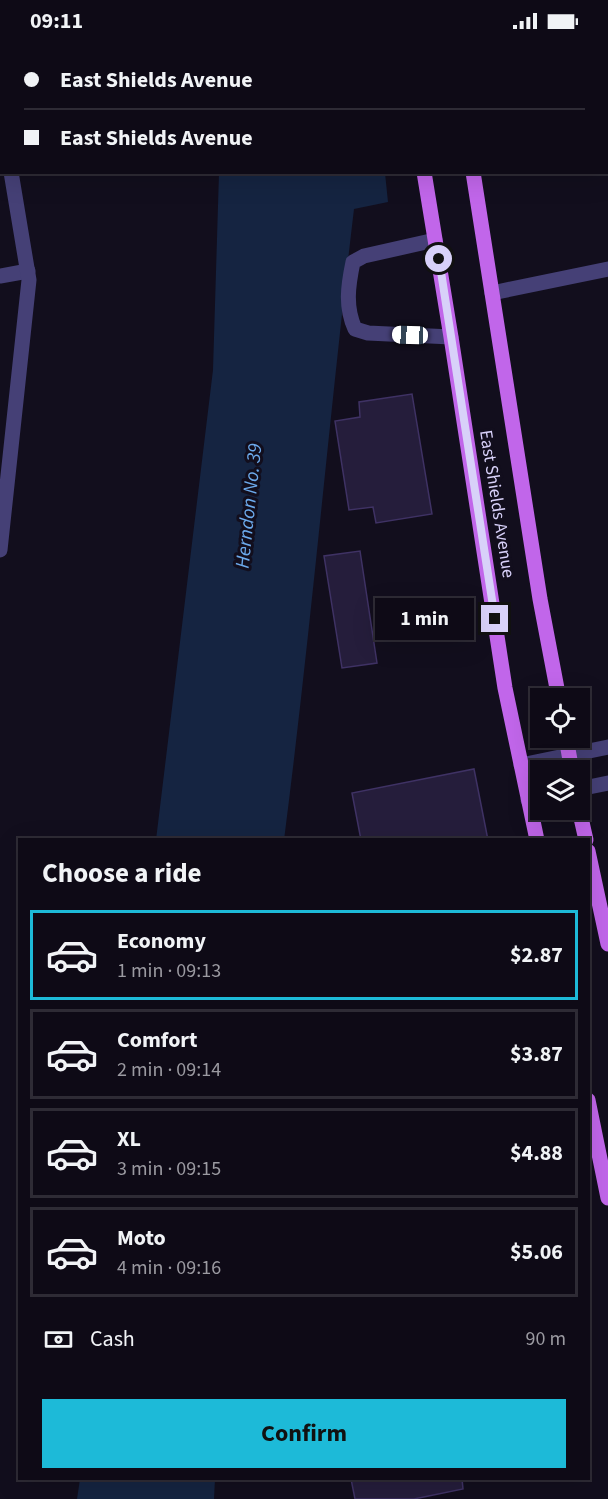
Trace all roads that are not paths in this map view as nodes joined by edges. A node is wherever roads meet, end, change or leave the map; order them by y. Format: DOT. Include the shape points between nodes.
graph roads {
  1 [pos="11,174"];
  2 [pos="424,174"];
  3 [pos="473,174"];
  4 [pos="435,240"];
  5 [pos="608,269"];
  6 [pos="28,271"];
  7 [pos="0,276"];
  8 [pos="492,293"];
  9 [pos="452,337"];
  10 [pos="3,489"];
  11 [pos="0,550"];
  12 [pos="557,688"];
  13 [pos="608,747"];
  14 [pos="568,748"];
  15 [pos="569,755"];
  16 [pos="570,760"];
  17 [pos="521,765"];
  18 [pos="608,783"];
  19 [pos="590,787"];
  20 [pos="530,789"];
  21 [pos="536,820"];
  22 [pos="582,820"];
  23 [pos="537,838"];
  24 [pos="586,838"];
  25 [pos="590,860"];
  26 [pos="608,944"];
  27 [pos="590,1110"];
  28 [pos="608,1198"];
  1 -- 6 [label="street"];
  2 -- 4 [label="main road, East Shields Avenue"];
  3 -- 8 [label="main road, East Shields Avenue"];
  4 -- 9 [label="main road, East Shields Avenue"];
  4 -- 9 [label="street" via="352,262 349,314 355,329 368,333"];
  5 -- 8 [label="street"];
  6 -- 7 [label="street"];
  6 -- 10 [label="street"];
  8 -- 12 [label="main road, East Shields Avenue"];
  9 -- 17 [label="main road, East Shields Avenue" via="505,688"];
  10 -- 11 [label="street"];
  13 -- 15 [label="street"];
  14 -- 15 [label="main road"];
  15 -- 16 [label="main road"];
  15 -- 17 [label="street"];
  17 -- 20 [label="main road, East Shields Avenue"];
  18 -- 19 [label="street"];
  21 -- 23 [label="main road, East Shields Avenue"];
  22 -- 24 [label="main road"];
  25 -- 26 [label="main road"];
  27 -- 28 [label="main road"];
}
